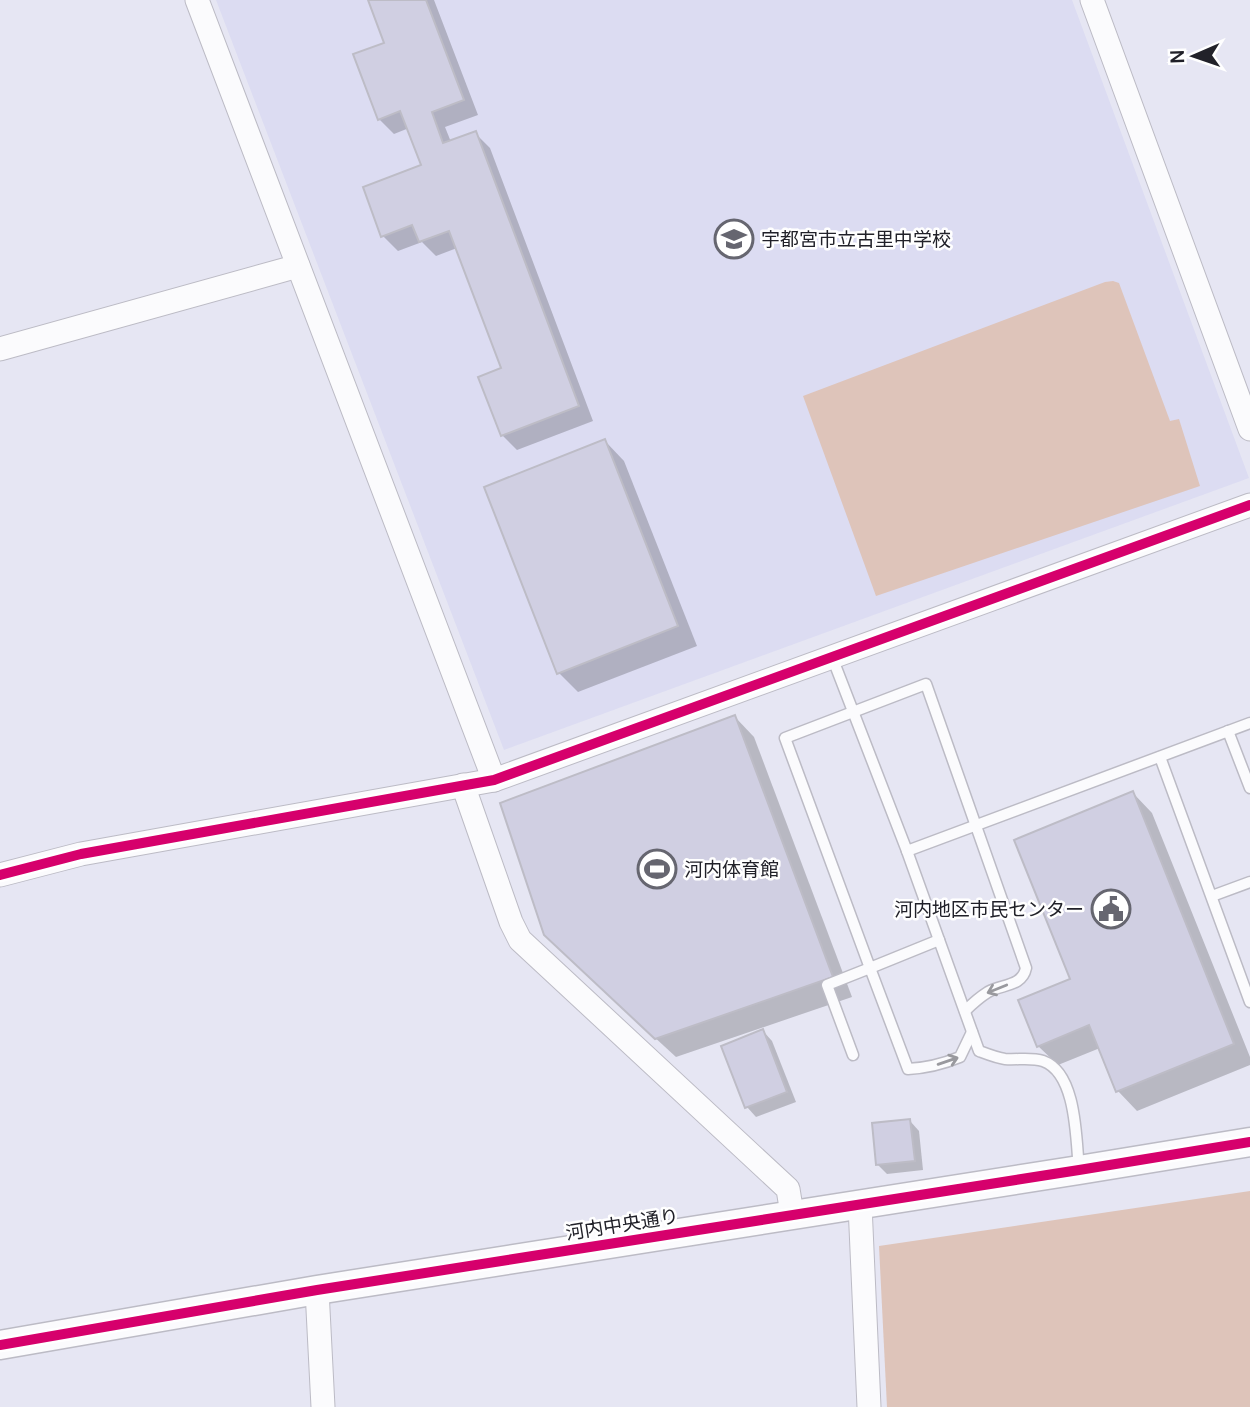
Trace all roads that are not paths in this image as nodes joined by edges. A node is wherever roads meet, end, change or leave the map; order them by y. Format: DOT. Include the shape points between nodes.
graph roads {
  1 [pos="197,0"];
  2 [pos="1092,0"];
  3 [pos="298,266"];
  4 [pos="0,349"];
  5 [pos="1250,429"];
  6 [pos="1250,505"];
  7 [pos="832,657"];
  8 [pos="854,711"];
  9 [pos="1250,723"];
  10 [pos="1228,731"];
  11 [pos="1160,757"];
  12 [pos="494,780"];
  13 [pos="463,785"];
  14 [pos="1250,788"];
  15 [pos="976,827"];
  16 [pos="906,851"];
  17 [pos="0,875"];
  18 [pos="1250,882"];
  19 [pos="1212,896"];
  20 [pos="939,940"];
  21 [pos="870,968"];
  22 [pos="1250,1002"];
  23 [pos="965,1011"];
  24 [pos="972,1032"];
  25 [pos="853,1055"];
  26 [pos="1250,1142"];
  27 [pos="1079,1170"];
  28 [pos="860,1205"];
  29 [pos="792,1214"];
  30 [pos="317,1290"];
  31 [pos="0,1345"];
  32 [pos="323,1407"];
  33 [pos="869,1407"];
  1 -- 3 [label="street"];
  2 -- 5 [label="street"];
  3 -- 4 [label="street"];
  3 -- 12 [label="street"];
  6 -- 7 [label="street"];
  7 -- 8 [label="lane"];
  7 -- 12 [label="street"];
  8 -- 15 [label="lane" via="926,684"];
  8 -- 16 [label="lane"];
  8 -- 21 [label="lane" via="785,738"];
  9 -- 10 [label="lane"];
  10 -- 11 [label="lane"];
  10 -- 14 [label="lane"];
  11 -- 15 [label="lane"];
  11 -- 19 [label="lane"];
  12 -- 13 [label="street"];
  13 -- 17 [label="street" via="81,854"];
  13 -- 29 [label="street" via="520,940 788,1189"];
  15 -- 16 [label="lane"];
  15 -- 23 [label="lane, one-way" via="1026,968 1019,981 991,990"];
  16 -- 20 [label="lane"];
  18 -- 19 [label="lane"];
  19 -- 22 [label="lane"];
  20 -- 21 [label="lane"];
  20 -- 23 [label="lane"];
  21 -- 24 [label="lane, one-way" via="908,1069 960,1057"];
  21 -- 25 [label="lane" via="827,985"];
  23 -- 24 [label="lane"];
  24 -- 27 [label="lane" via="979,1051 1004,1059 1045,1061 1059,1072 1072,1103"];
  26 -- 27 [label="street, 河内中央通り"];
  27 -- 28 [label="street, 河内中央通り"];
  28 -- 29 [label="street, 河内中央通り"];
  28 -- 33 [label="street"];
  29 -- 30 [label="street, 河内中央通り"];
  30 -- 31 [label="street, 河内中央通り"];
  30 -- 32 [label="street"];
}
